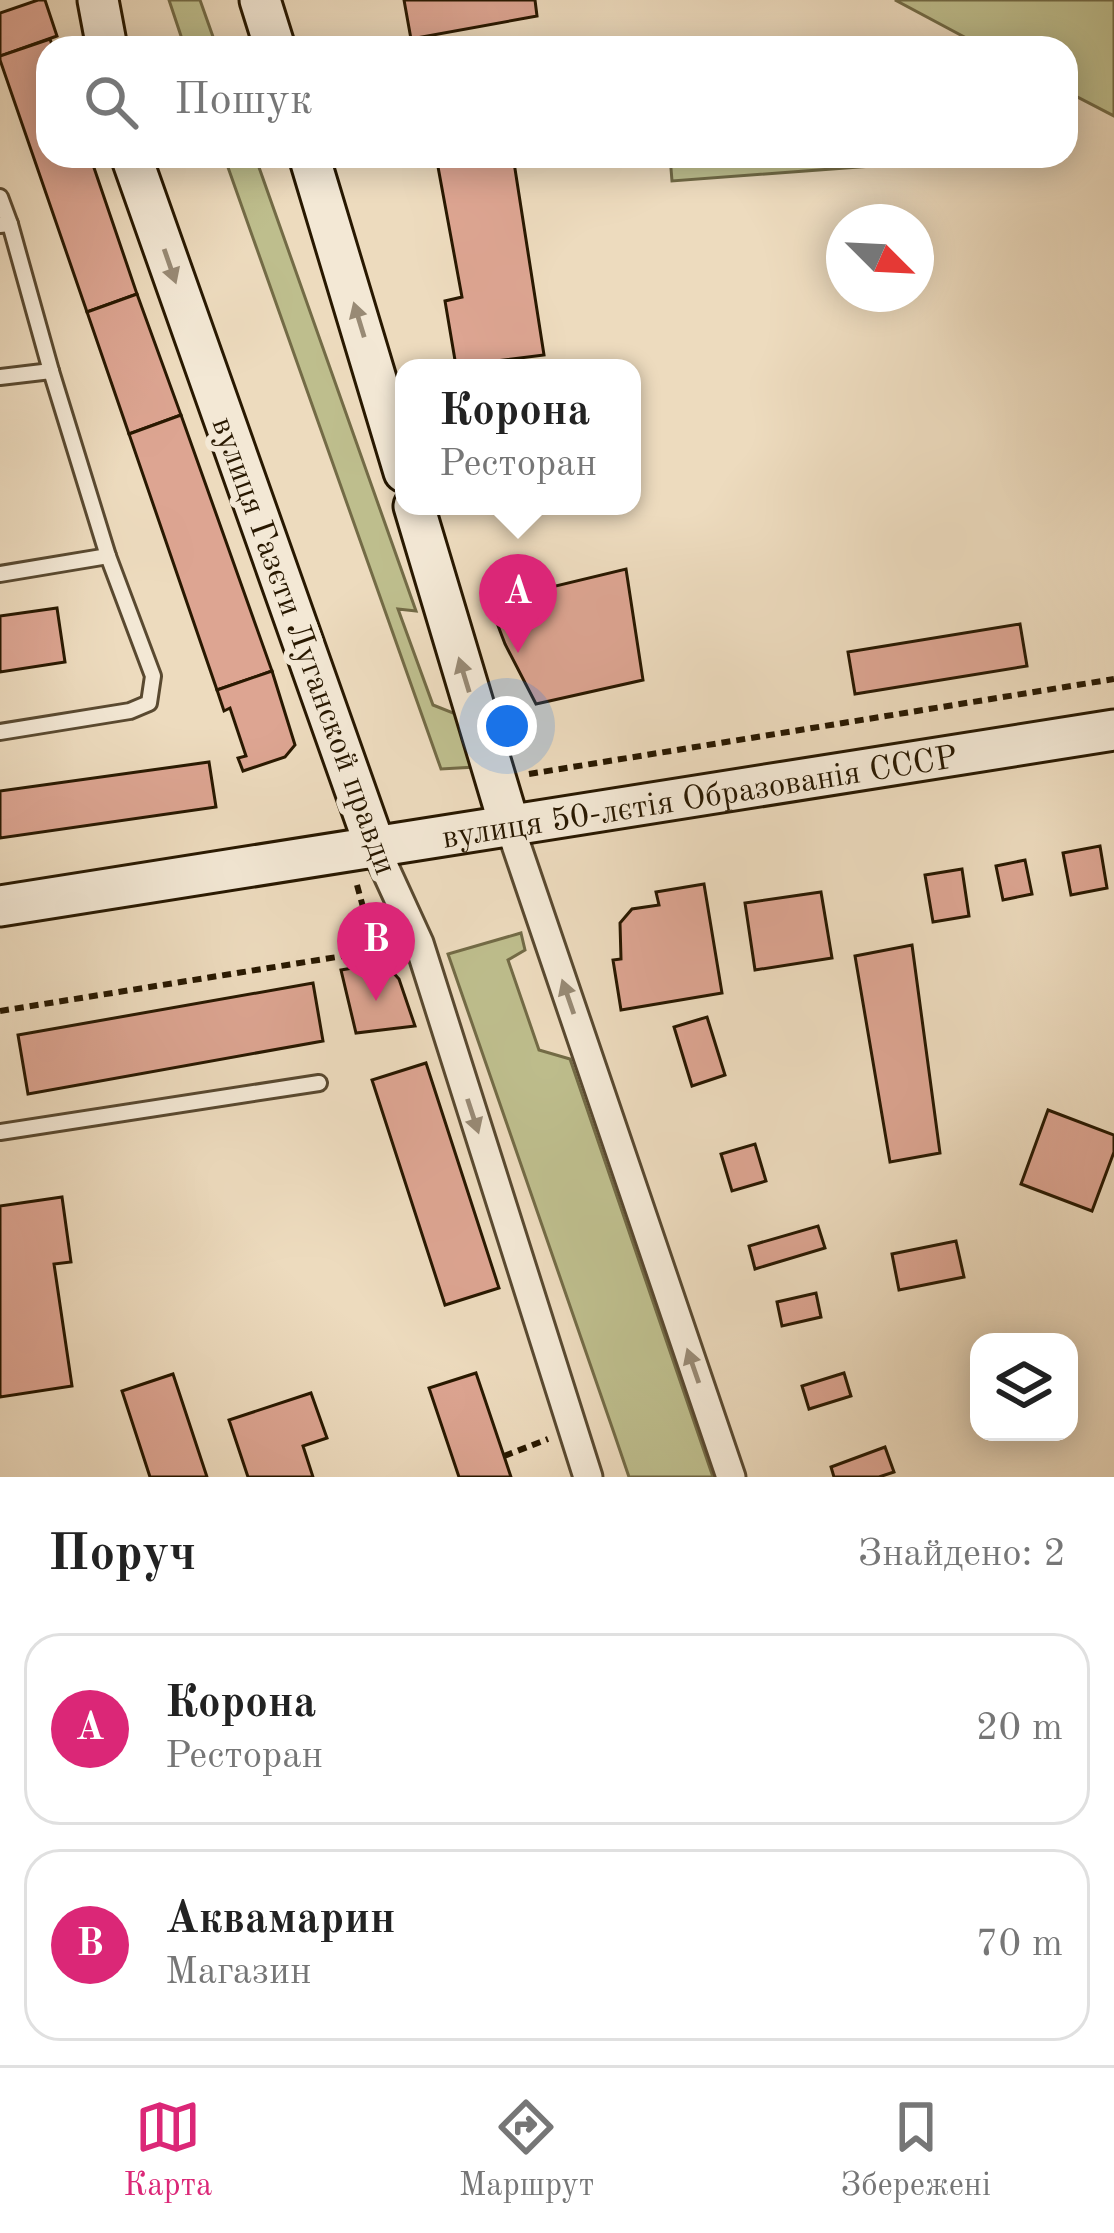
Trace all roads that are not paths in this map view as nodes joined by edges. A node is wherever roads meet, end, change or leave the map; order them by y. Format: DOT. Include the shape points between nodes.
graph roads {
  1 [pos="98,0"];
  2 [pos="260,0"];
  3 [pos="105,36"];
  4 [pos="271,36"];
  5 [pos="135,168"];
  6 [pos="313,168"];
  7 [pos="0,197"];
  8 [pos="5,225"];
  9 [pos="50,371"];
  10 [pos="0,377"];
  11 [pos="395,442"];
  12 [pos="417,515"];
  13 [pos="109,556"];
  14 [pos="0,574"];
  15 [pos="1114,730"];
  16 [pos="0,732"];
  17 [pos="510,827"];
  18 [pos="376,849"];
  19 [pos="0,906"];
  20 [pos="319,1083"];
  21 [pos="0,1132"];
  22 [pos="588,1477"];
  23 [pos="731,1477"];
  1 -- 3 [label="street"];
  2 -- 4 [label="street"];
  5 -- 18 [label="street, вулиця Газєти Луганской правди, one-way"];
  11 -- 6 [label="street, one-way"];
  7 -- 8 [label="lane"];
  8 -- 9 [label="lane"];
  9 -- 10 [label="lane"];
  9 -- 13 [label="lane"];
  17 -- 12 [label="street, one-way"];
  13 -- 14 [label="lane"];
  13 -- 16 [label="lane" via="153,676 149,704"];
  15 -- 17 [label="street, вулиця 50-лєтія Образованія СССР"];
  17 -- 18 [label="street, вулиця 50-лєтія Образованія СССР"];
  23 -- 17 [label="street, one-way"];
  18 -- 19 [label="street, вулиця 50-лєтія Образованія СССР"];
  18 -- 22 [label="street, вулиця Газєти Луганской правди, one-way" via="418,943"];
  20 -- 21 [label="lane"];
}
